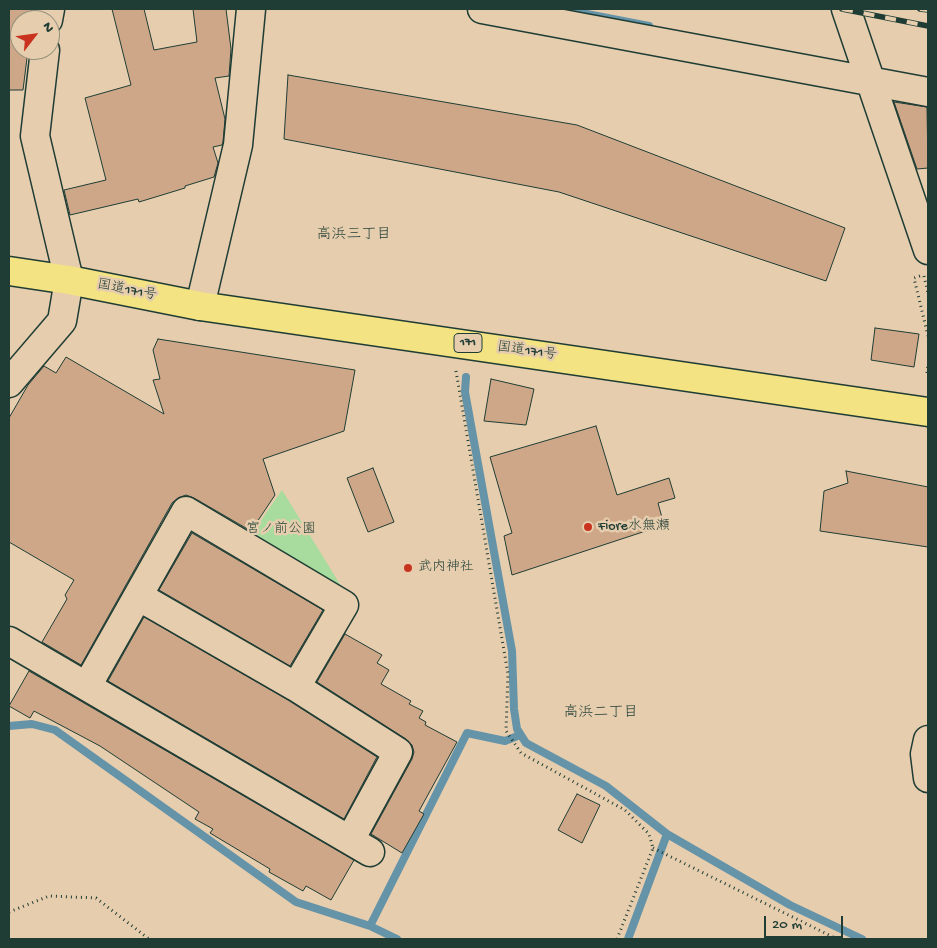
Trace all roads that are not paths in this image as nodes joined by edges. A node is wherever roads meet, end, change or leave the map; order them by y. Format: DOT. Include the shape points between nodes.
graph roads {
  1 [pos="251,9"];
  2 [pos="482,9"];
  3 [pos="846,9"];
  4 [pos="44,60"];
  5 [pos="867,69"];
  6 [pos="928,92"];
  7 [pos="928,250"];
  8 [pos="9,271"];
  9 [pos="69,280"];
  10 [pos="200,306"];
  11 [pos="9,383"];
  12 [pos="928,412"];
  13 [pos="138,596"];
  14 [pos="9,640"];
  15 [pos="87,686"];
  16 [pos="296,687"];
  17 [pos="928,740"];
  18 [pos="928,778"];
  1 -- 10 [label="street" via="238,145"];
  2 -- 5 [label="street"];
  3 -- 5 [label="street"];
  4 -- 9 [label="street" via="35,136"];
  5 -- 6 [label="street"];
  5 -- 7 [label="street"];
  8 -- 9 [label="highway, 国道171号 / 171"];
  9 -- 10 [label="highway, 国道171号 / 171"];
  9 -- 11 [label="street" via="62,322"];
  10 -- 12 [label="highway, 国道171号 / 171"];
  13 -- 15 [label="street"];
  13 -- 16 [label="street"];
  13 -- 16 [label="street" via="186,511 344,604"];
  14 -- 15 [label="street"];
  15 -- 16 [label="street" via="360,846 398,752"];
  17 -- 18 [label="street" via="925,754"];
}
